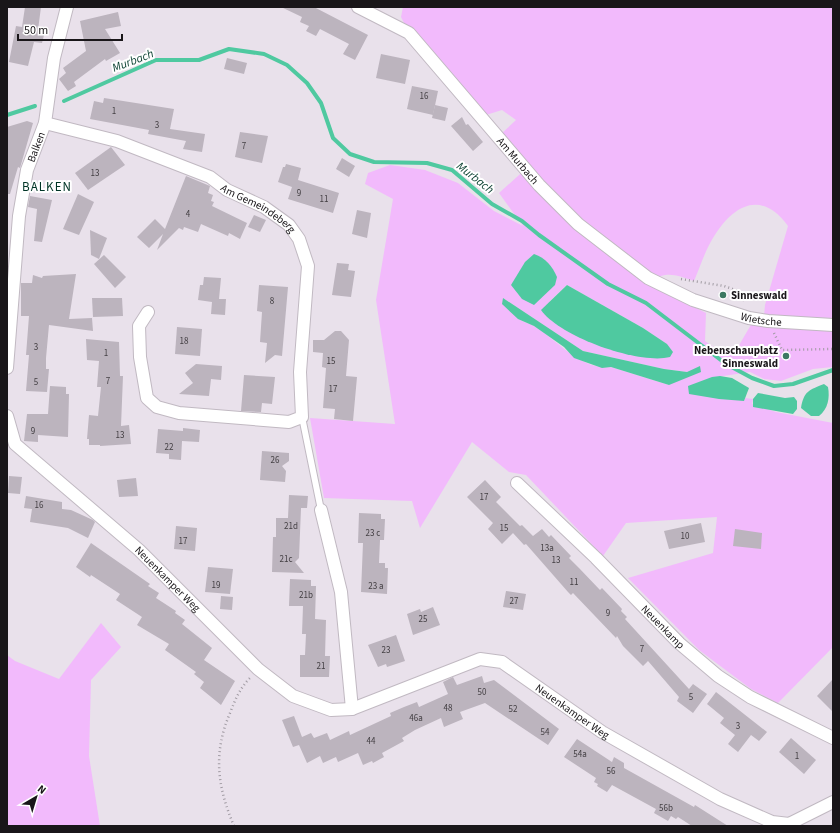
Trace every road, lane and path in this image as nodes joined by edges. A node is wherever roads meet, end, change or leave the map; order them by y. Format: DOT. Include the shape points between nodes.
graph roads {
  1 [pos="67,7"];
  2 [pos="358,7"];
  3 [pos="45,123"];
  4 [pos="679,279"];
  5 [pos="693,300"];
  6 [pos="9,307"];
  7 [pos="741,307"];
  8 [pos="148,312"];
  9 [pos="768,321"];
  10 [pos="833,325"];
  11 [pos="833,349"];
  12 [pos="7,368"];
  13 [pos="7,416"];
  14 [pos="302,417"];
  15 [pos="517,483"];
  16 [pos="321,510"];
  17 [pos="258,669"];
  18 [pos="352,709"];
  19 [pos="833,738"];
  20 [pos="833,802"];
  21 [pos="789,825"];
  22 [pos="234,826"];
  1 -- 3 [label="street, Balken" via="54,58"];
  2 -- 5 [label="street, Am Murbach" via="409,33 528,173 578,224 648,278"];
  3 -- 6 [label="street, Balken" via="27,170 22,193"];
  3 -- 14 [label="street, Am Gemeindeberg" via="117,141 210,177 227,190 264,207 289,225 299,239 308,266 300,372"];
  4 -- 7 [label="path" via="724,286 744,293"];
  5 -- 9 [label="street, Wietsche" via="749,318"];
  6 -- 12 [label="street"];
  8 -- 14 [label="street" via="139,326 140,358 147,398 157,407 179,413 289,422"];
  9 -- 10 [label="street, Wietsche"];
  9 -- 11 [label="path" via="782,350"];
  13 -- 17 [label="street, Neuenkamper Weg" via="15,444 139,550"];
  14 -- 16 [label="lane, Am Gemeindeberg"];
  15 -- 19 [label="street, Neuenkamp" via="679,643 718,676 750,697"];
  16 -- 18 [label="street" via="341,592"];
  17 -- 18 [label="street, Neuenkamper Weg" via="293,696 331,710"];
  17 -- 22 [label="path" via="237,696 225,726 218,758 219,782"];
  18 -- 21 [label="street, Neuenkamper Weg" via="480,659 502,662 602,732 720,799 772,822"];
  20 -- 21 [label="street, Neuenkamper Weg"];
}
